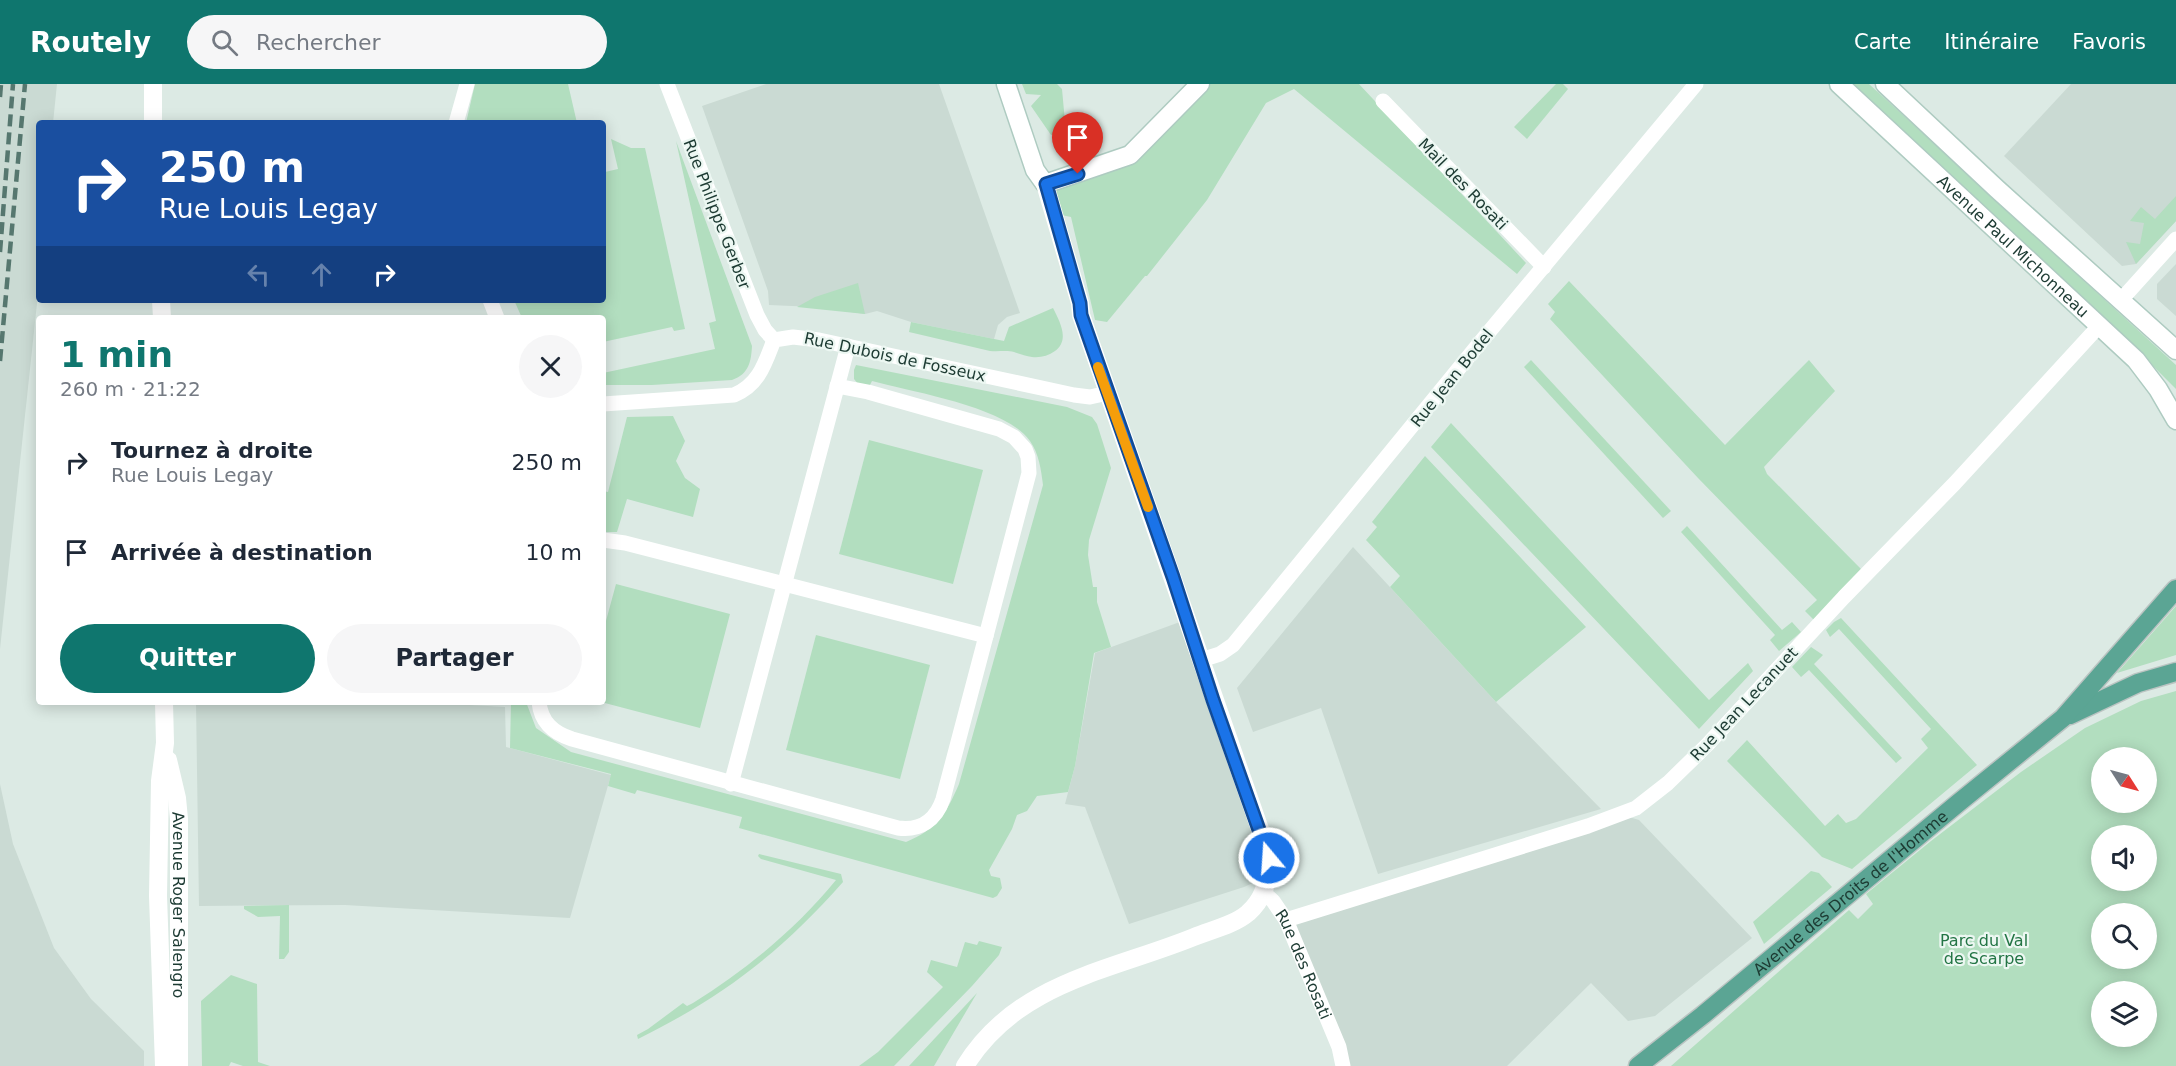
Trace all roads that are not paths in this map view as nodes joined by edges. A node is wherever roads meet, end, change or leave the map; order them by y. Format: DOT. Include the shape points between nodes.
graph roads {
  1 [pos="153,84"];
  2 [pos="467,84"];
  3 [pos="667,84"];
  4 [pos="1006,84"];
  5 [pos="1200,84"];
  6 [pos="1696,84"];
  7 [pos="1839,84"];
  8 [pos="1885,84"];
  9 [pos="1383,101"];
  10 [pos="153,120"];
  11 [pos="457,120"];
  12 [pos="1046,184"];
  13 [pos="2176,239"];
  14 [pos="1544,267"];
  15 [pos="2121,300"];
  16 [pos="2099,326"];
  17 [pos="774,340"];
  18 [pos="848,346"];
  19 [pos="2176,350"];
  20 [pos="837,387"];
  21 [pos="1108,393"];
  22 [pos="606,404"];
  23 [pos="2176,420"];
  24 [pos="606,540"];
  25 [pos="784,584"];
  26 [pos="2176,589"];
  27 [pos="986,636"];
  28 [pos="1201,660"];
  29 [pos="2176,672"];
  30 [pos="164,705"];
  31 [pos="540,705"];
  32 [pos="2063,718"];
  33 [pos="165,743"];
  34 [pos="731,784"];
  35 [pos="1263,892"];
  36 [pos="1286,920"];
  37 [pos="164,1066"];
  38 [pos="179,1066"];
  39 [pos="965,1066"];
  40 [pos="1343,1066"];
  41 [pos="1638,1066"];
  1 -- 10 [label="street"];
  2 -- 11 [label="street"];
  3 -- 17 [label="street, Rue Philippe Gerber" via="757,315"];
  4 -- 12 [label="street, Rue des Rosati" via="1035,170"];
  5 -- 12 [label="street" via="1130,155"];
  6 -- 14 [label="street, Rue Jean Bodel"];
  7 -- 16 [label="street, Avenue Paul Michonneau"];
  8 -- 15 [label="street, Avenue Paul Michonneau"];
  9 -- 14 [label="street, Mail des Rosati"];
  12 -- 21 [label="street, Rue des Rosati" via="1081,315"];
  13 -- 15 [label="street"];
  14 -- 28 [label="street, Rue Jean Bodel" via="1233,645"];
  15 -- 19 [label="street, Avenue Paul Michonneau"];
  16 -- 23 [label="street, Avenue Paul Michonneau" via="2144,369"];
  16 -- 36 [label="street, Rue Jean Lecanuet" via="1707,745 1649,799 1588,826"];
  17 -- 18 [label="street, Rue Dubois de Fosseux" via="793,337"];
  17 -- 22 [label="street" via="755,381 734,395"];
  18 -- 20 [label="street"];
  18 -- 21 [label="street, Rue Dubois de Fosseux" via="1074,395"];
  20 -- 25 [label="street"];
  20 -- 27 [label="street" via="999,429 1025,449 1029,473"];
  21 -- 28 [label="street, Rue des Rosati"];
  24 -- 25 [label="street"];
  25 -- 27 [label="street"];
  25 -- 34 [label="street"];
  26 -- 32 [label="main road"];
  27 -- 34 [label="street" via="944,799 928,822 911,829 898,828"];
  28 -- 35 [label="street, Rue des Rosati" via="1269,858"];
  29 -- 32 [label="main road" via="2138,683"];
  30 -- 33 [label="street, Avenue Roger Salengro"];
  31 -- 34 [label="street" via="543,718 563,736"];
  32 -- 41 [label="main road, Avenue des Droits de l'Homme"];
  33 -- 37 [label="street, Avenue Roger Salengro" via="160,773 158,896"];
  33 -- 38 [label="street, Avenue Roger Salengro" via="178,808"];
  35 -- 36 [label="street, Rue des Rosati"];
  35 -- 39 [label="street" via="1247,913 1234,920 1044,993 987,1037"];
  36 -- 40 [label="street, Rue des Rosati" via="1340,1047"];
}
